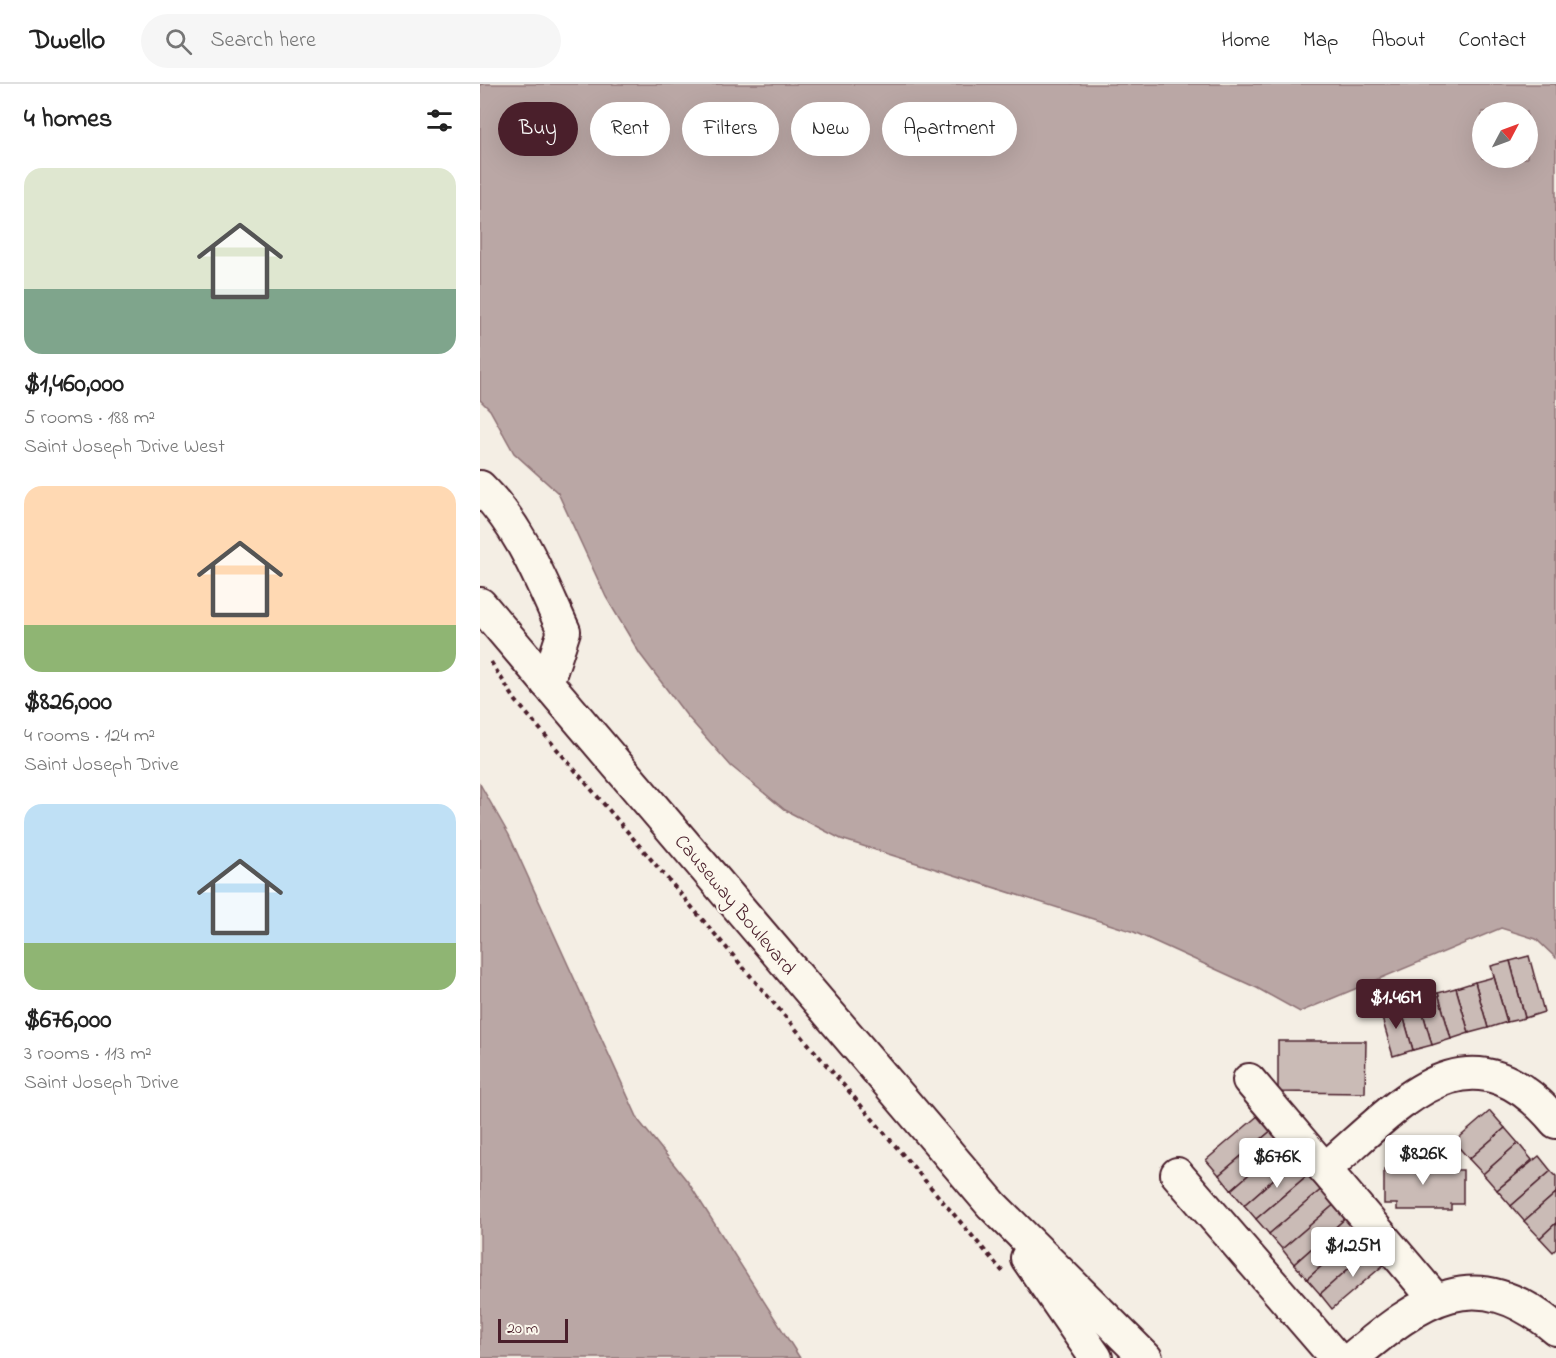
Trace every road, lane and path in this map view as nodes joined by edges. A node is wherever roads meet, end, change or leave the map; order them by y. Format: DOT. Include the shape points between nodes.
graph roads {
  1 [pos="480,487"];
  2 [pos="480,604"];
  3 [pos="486,655"];
  4 [pos="548,683"];
  5 [pos="1249,1080"];
  6 [pos="1556,1122"];
  7 [pos="1325,1169"];
  8 [pos="1178,1174"];
  9 [pos="992,1205"];
  10 [pos="1009,1280"];
  11 [pos="1435,1299"];
  12 [pos="1556,1329"];
  13 [pos="1096,1358"];
  14 [pos="1146,1358"];
  15 [pos="1336,1358"];
  16 [pos="1352,1358"];
  1 -- 4 [label="street" via="524,543 564,631"];
  2 -- 4 [label="street, Causeway Boulevard"];
  3 -- 10 [label="path" via="516,701"];
  4 -- 9 [label="street, Causeway Boulevard"];
  5 -- 7 [label="street"];
  6 -- 7 [label="street" via="1510,1081 1474,1072 1438,1079 1410,1096"];
  7 -- 11 [label="street"];
  8 -- 15 [label="street"];
  9 -- 13 [label="street, Causeway Boulevard"];
  9 -- 14 [label="street, Causeway Boulevard"];
  11 -- 12 [label="street" via="1468,1293 1504,1296 1534,1310"];
  11 -- 16 [label="street" via="1401,1318"];
}
